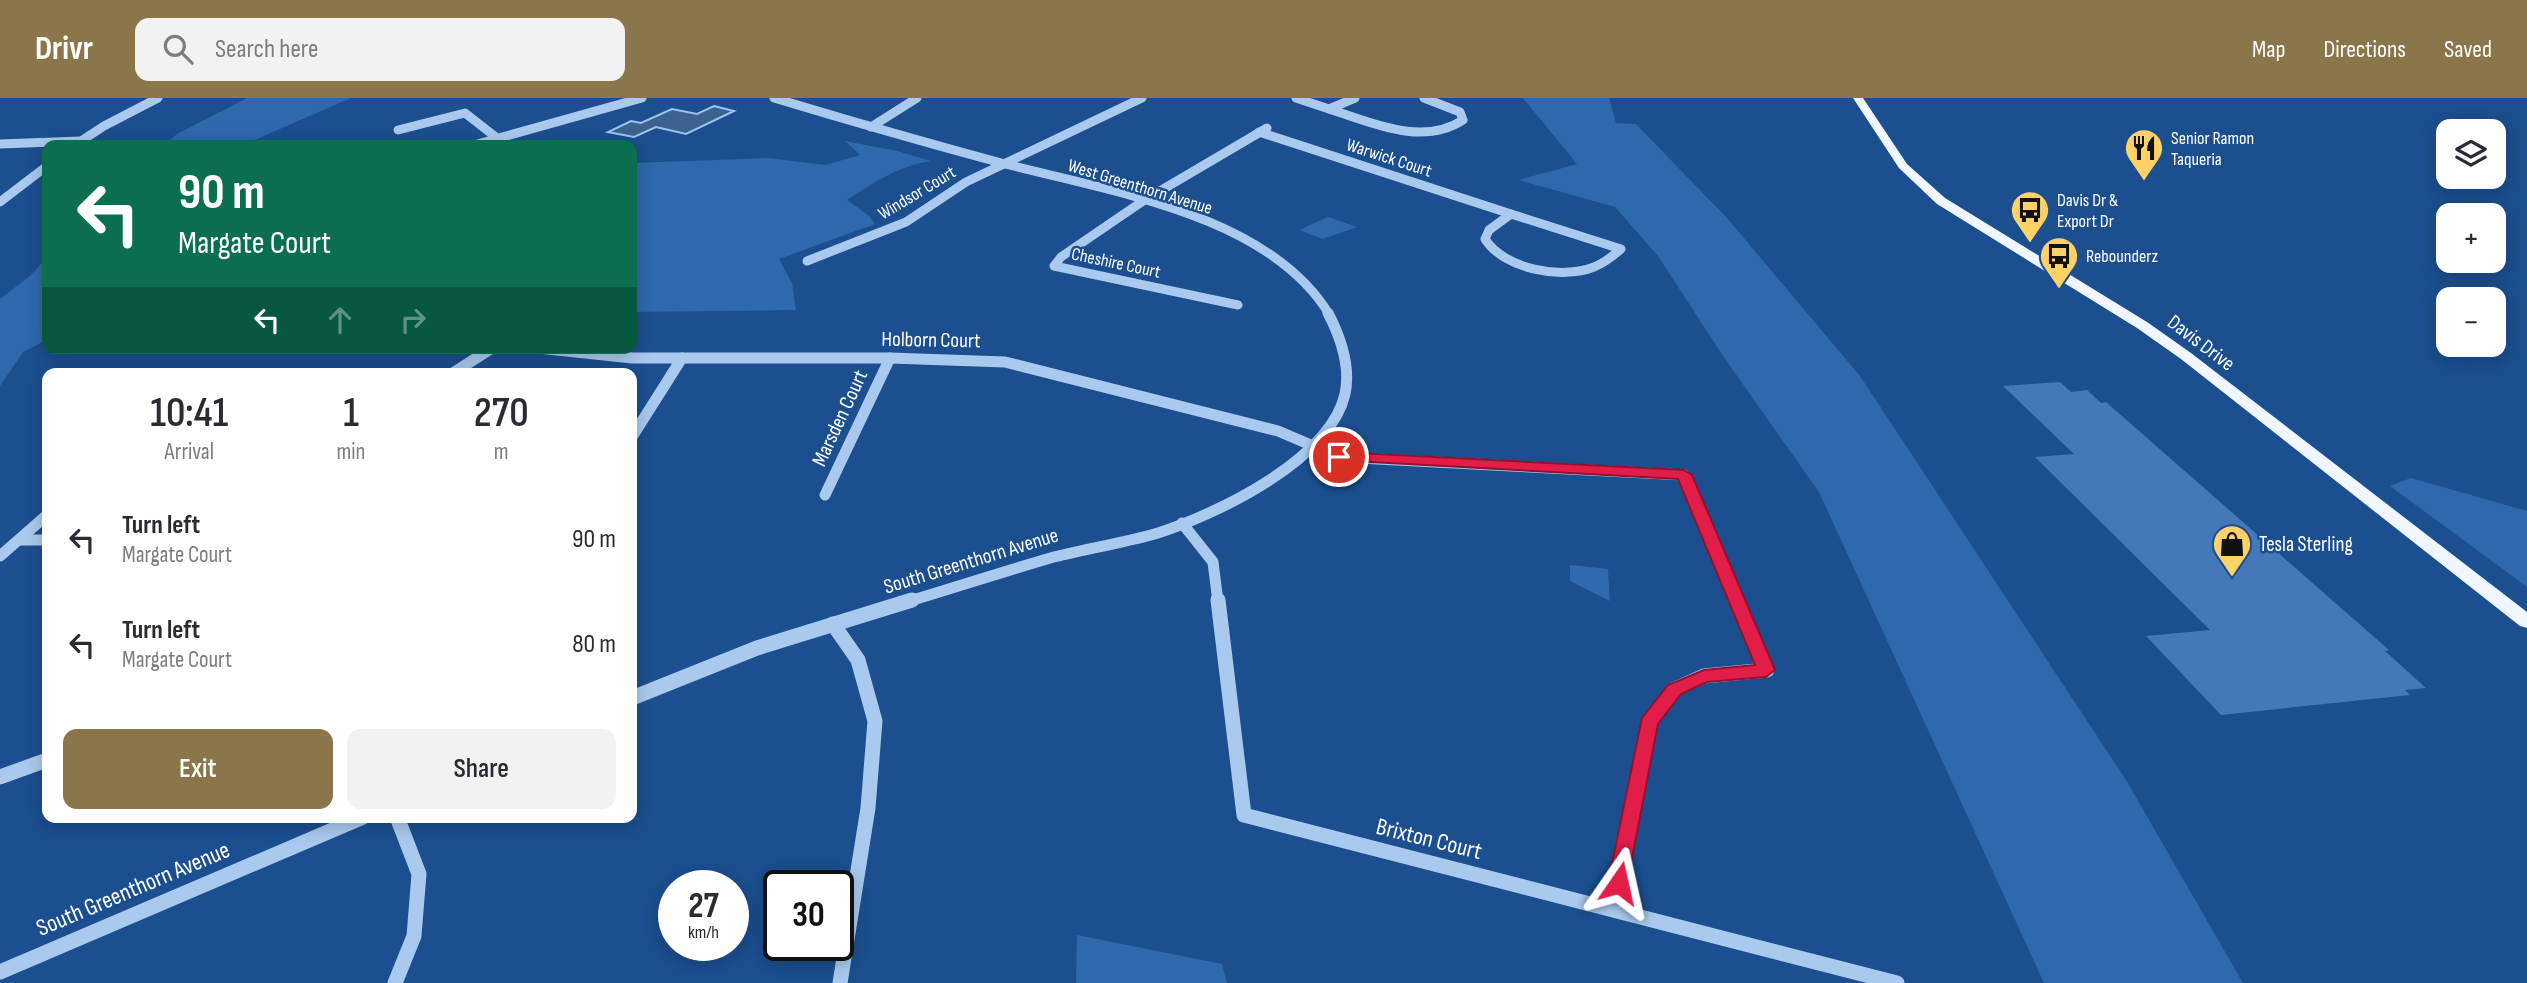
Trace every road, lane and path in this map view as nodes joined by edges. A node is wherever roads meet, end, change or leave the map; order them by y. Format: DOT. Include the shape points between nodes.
graph roads {
  1 [pos="158,98"];
  2 [pos="642,98"];
  3 [pos="775,98"];
  4 [pos="917,98"];
  5 [pos="1142,98"];
  6 [pos="1296,98"];
  7 [pos="1354,98"];
  8 [pos="1424,98"];
  9 [pos="1858,98"];
  10 [pos="1329,109"];
  11 [pos="870,127"];
  12 [pos="398,130"];
  13 [pos="1263,130"];
  14 [pos="497,138"];
  15 [pos="83,140"];
  16 [pos="490,140"];
  17 [pos="42,143"];
  18 [pos="0,144"];
  19 [pos="1003,163"];
  20 [pos="42,170"];
  21 [pos="1143,201"];
  22 [pos="0,202"];
  23 [pos="1511,214"];
  24 [pos="807,261"];
  25 [pos="1238,305"];
  26 [pos="483,354"];
  27 [pos="594,354"];
  28 [pos="682,358"];
  29 [pos="890,358"];
  30 [pos="461,368"];
  31 [pos="637,429"];
  32 [pos="1312,446"];
  33 [pos="825,495"];
  34 [pos="42,520"];
  35 [pos="1182,523"];
  36 [pos="20,540"];
  37 [pos="42,540"];
  38 [pos="0,556"];
  39 [pos="2527,622"];
  40 [pos="833,624"];
  41 [pos="637,696"];
  42 [pos="42,762"];
  43 [pos="0,777"];
  44 [pos="349,823"];
  45 [pos="399,823"];
  46 [pos="1614,910"];
  47 [pos="0,972"];
  48 [pos="395,983"];
  49 [pos="840,983"];
  50 [pos="1897,983"];
  1 -- 15 [label="street"];
  2 -- 14 [label="street"];
  3 -- 11 [label="street, West Greenthorn Avenue"];
  4 -- 11 [label="street"];
  5 -- 19 [label="street, Windsor Court"];
  6 -- 10 [label="street"];
  7 -- 10 [label="street"];
  8 -- 10 [label="street" via="1460,112 1463,120 1446,131 1424,134"];
  9 -- 39 [label="main road, Davis Drive" via="1903,166 1941,201 2142,325"];
  11 -- 19 [label="street, West Greenthorn Avenue"];
  12 -- 14 [label="street" via="465,113"];
  13 -- 21 [label="street"];
  13 -- 23 [label="street, Warwick Court"];
  14 -- 16 [label="street"];
  17 -- 18 [label="street"];
  19 -- 21 [label="street, West Greenthorn Avenue"];
  19 -- 24 [label="street, Windsor Court" via="906,222"];
  20 -- 22 [label="street"];
  21 -- 25 [label="street, Cheshire Court" via="1054,266"];
  21 -- 32 [label="street, West Greenthorn Avenue" via="1204,221 1256,246 1303,281 1329,312 1340,333 1346,380 1342,404"];
  23 -- 23 [label="street, Warwick Court" via="1489,230 1485,239 1496,253 1522,264 1556,271 1587,270 1621,249"];
  26 -- 30 [label="street"];
  27 -- 28 [label="street, Holborn Court"];
  28 -- 29 [label="street, Holborn Court"];
  28 -- 31 [label="street"];
  29 -- 32 [label="street, Holborn Court" via="1005,362 1279,431"];
  29 -- 33 [label="street, Marsden Court"];
  32 -- 35 [label="street, South Greenthorn Avenue" via="1266,482"];
  32 -- 46 [label="street, Holborn Court" via="1339,457 1684,475 1766,670 1704,676 1675,689 1649,722"];
  34 -- 36 [label="street"];
  35 -- 40 [label="street, South Greenthorn Avenue"];
  35 -- 46 [label="street, Brixton Court" via="1213,562 1244,815"];
  36 -- 37 [label="street"];
  36 -- 38 [label="street"];
  40 -- 41 [label="street, South Greenthorn Avenue"];
  40 -- 49 [label="street" via="858,660 875,721 868,808"];
  42 -- 43 [label="street"];
  44 -- 47 [label="street, South Greenthorn Avenue"];
  45 -- 48 [label="street" via="419,874 414,936"];
  46 -- 50 [label="street, Brixton Court"];
}
